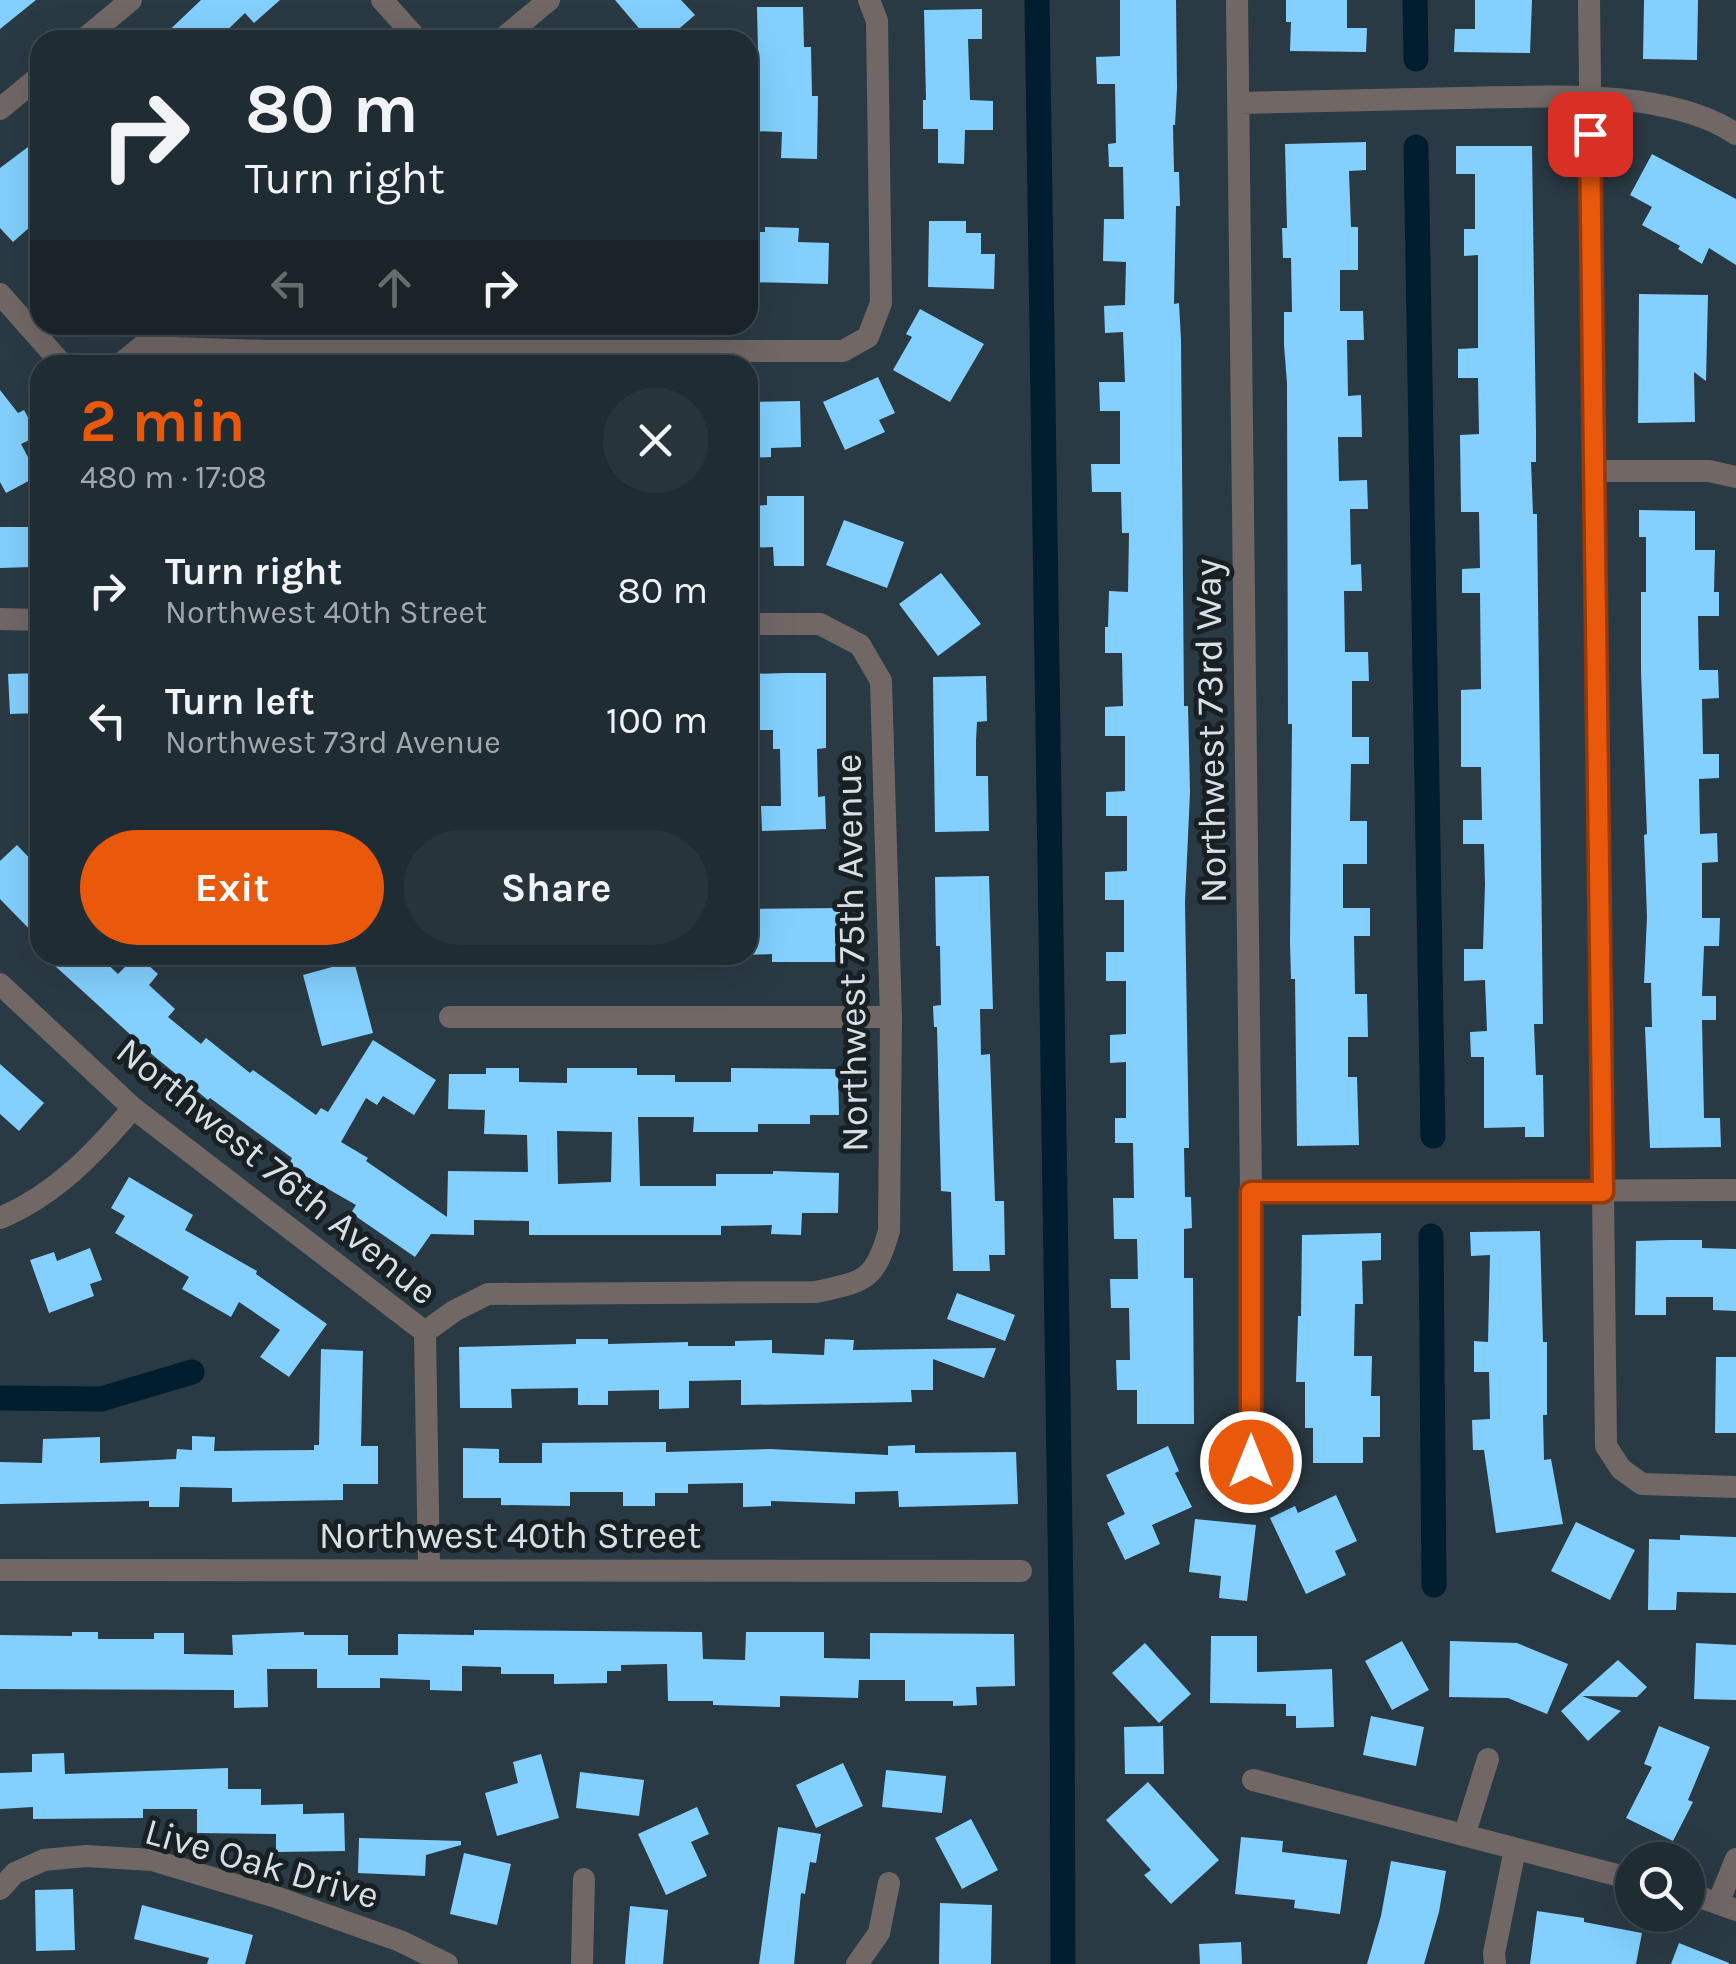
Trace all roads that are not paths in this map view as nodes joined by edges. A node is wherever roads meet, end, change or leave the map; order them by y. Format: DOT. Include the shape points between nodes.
graph roads {
  1 [pos="130,0"];
  2 [pos="382,0"];
  3 [pos="549,0"];
  4 [pos="869,0"];
  5 [pos="1236,0"];
  6 [pos="1589,0"];
  7 [pos="95,30"];
  8 [pos="409,30"];
  9 [pos="513,30"];
  10 [pos="30,84"];
  11 [pos="1589,97"];
  12 [pos="1238,102"];
  13 [pos="0,109"];
  14 [pos="1736,134"];
  15 [pos="0,294"];
  16 [pos="30,328"];
  17 [pos="36,335"];
  18 [pos="157,335"];
  19 [pos="143,347"];
  20 [pos="54,355"];
  21 [pos="132,355"];
  22 [pos="1595,471"];
  23 [pos="1736,477"];
  24 [pos="0,619"];
  25 [pos="30,620"];
  26 [pos="758,624"];
  27 [pos="0,984"];
  28 [pos="450,1017"];
  29 [pos="890,1017"];
  30 [pos="133,1108"];
  31 [pos="1736,1190"];
  32 [pos="1251,1192"];
  33 [pos="1603,1192"];
  34 [pos="0,1218"];
  35 [pos="425,1332"];
  36 [pos="1251,1462"];
  37 [pos="1736,1487"];
  38 [pos="429,1569"];
  39 [pos="0,1570"];
  40 [pos="1021,1571"];
  41 [pos="1488,1760"];
  42 [pos="1253,1780"];
  43 [pos="1465,1833"];
  44 [pos="1515,1848"];
  45 [pos="1736,1859"];
  46 [pos="1615,1874"];
  47 [pos="584,1878"];
  48 [pos="889,1882"];
  49 [pos="0,1889"];
  50 [pos="1728,1906"];
  51 [pos="447,1964"];
  52 [pos="582,1964"];
  53 [pos="857,1964"];
  54 [pos="1495,1964"];
  1 -- 7 [label="street"];
  2 -- 8 [label="street"];
  3 -- 9 [label="street"];
  4 -- 19 [label="street" via="877,20 881,304 868,337 843,351"];
  5 -- 12 [label="street, Northwest 73rd Way"];
  6 -- 11 [label="street"];
  10 -- 13 [label="street"];
  11 -- 12 [label="street"];
  11 -- 14 [label="street" via="1654,104"];
  11 -- 22 [label="street"];
  12 -- 32 [label="street, Northwest 73rd Way"];
  15 -- 16 [label="street"];
  17 -- 20 [label="street"];
  18 -- 19 [label="street"];
  19 -- 21 [label="street"];
  22 -- 23 [label="street"];
  22 -- 33 [label="street"];
  24 -- 25 [label="street"];
  26 -- 29 [label="street, Northwest 75th Avenue" via="820,624 860,645 881,681"];
  27 -- 30 [label="street, Northwest 76th Avenue"];
  28 -- 29 [label="street"];
  29 -- 35 [label="street, Northwest 75th Avenue" via="889,1232 879,1264 856,1283 816,1292 488,1294"];
  30 -- 34 [label="street" via="91,1157"];
  30 -- 35 [label="street, Northwest 76th Avenue"];
  31 -- 33 [label="street"];
  32 -- 33 [label="street"];
  32 -- 36 [label="street, Northwest 73rd Way"];
  33 -- 37 [label="street" via="1606,1446 1642,1484"];
  35 -- 38 [label="street, Northwest 76th Avenue"];
  38 -- 39 [label="street, Northwest 40th Street"];
  38 -- 40 [label="street, Northwest 40th Street"];
  41 -- 43 [label="street"];
  42 -- 43 [label="street"];
  43 -- 44 [label="street"];
  44 -- 46 [label="street"];
  44 -- 54 [label="street"];
  45 -- 50 [label="street"];
  47 -- 52 [label="street"];
  48 -- 53 [label="street" via="879,1934"];
  49 -- 51 [label="street, Live Oak Drive" via="15,1873 44,1860 152,1860 365,1929"];
}
